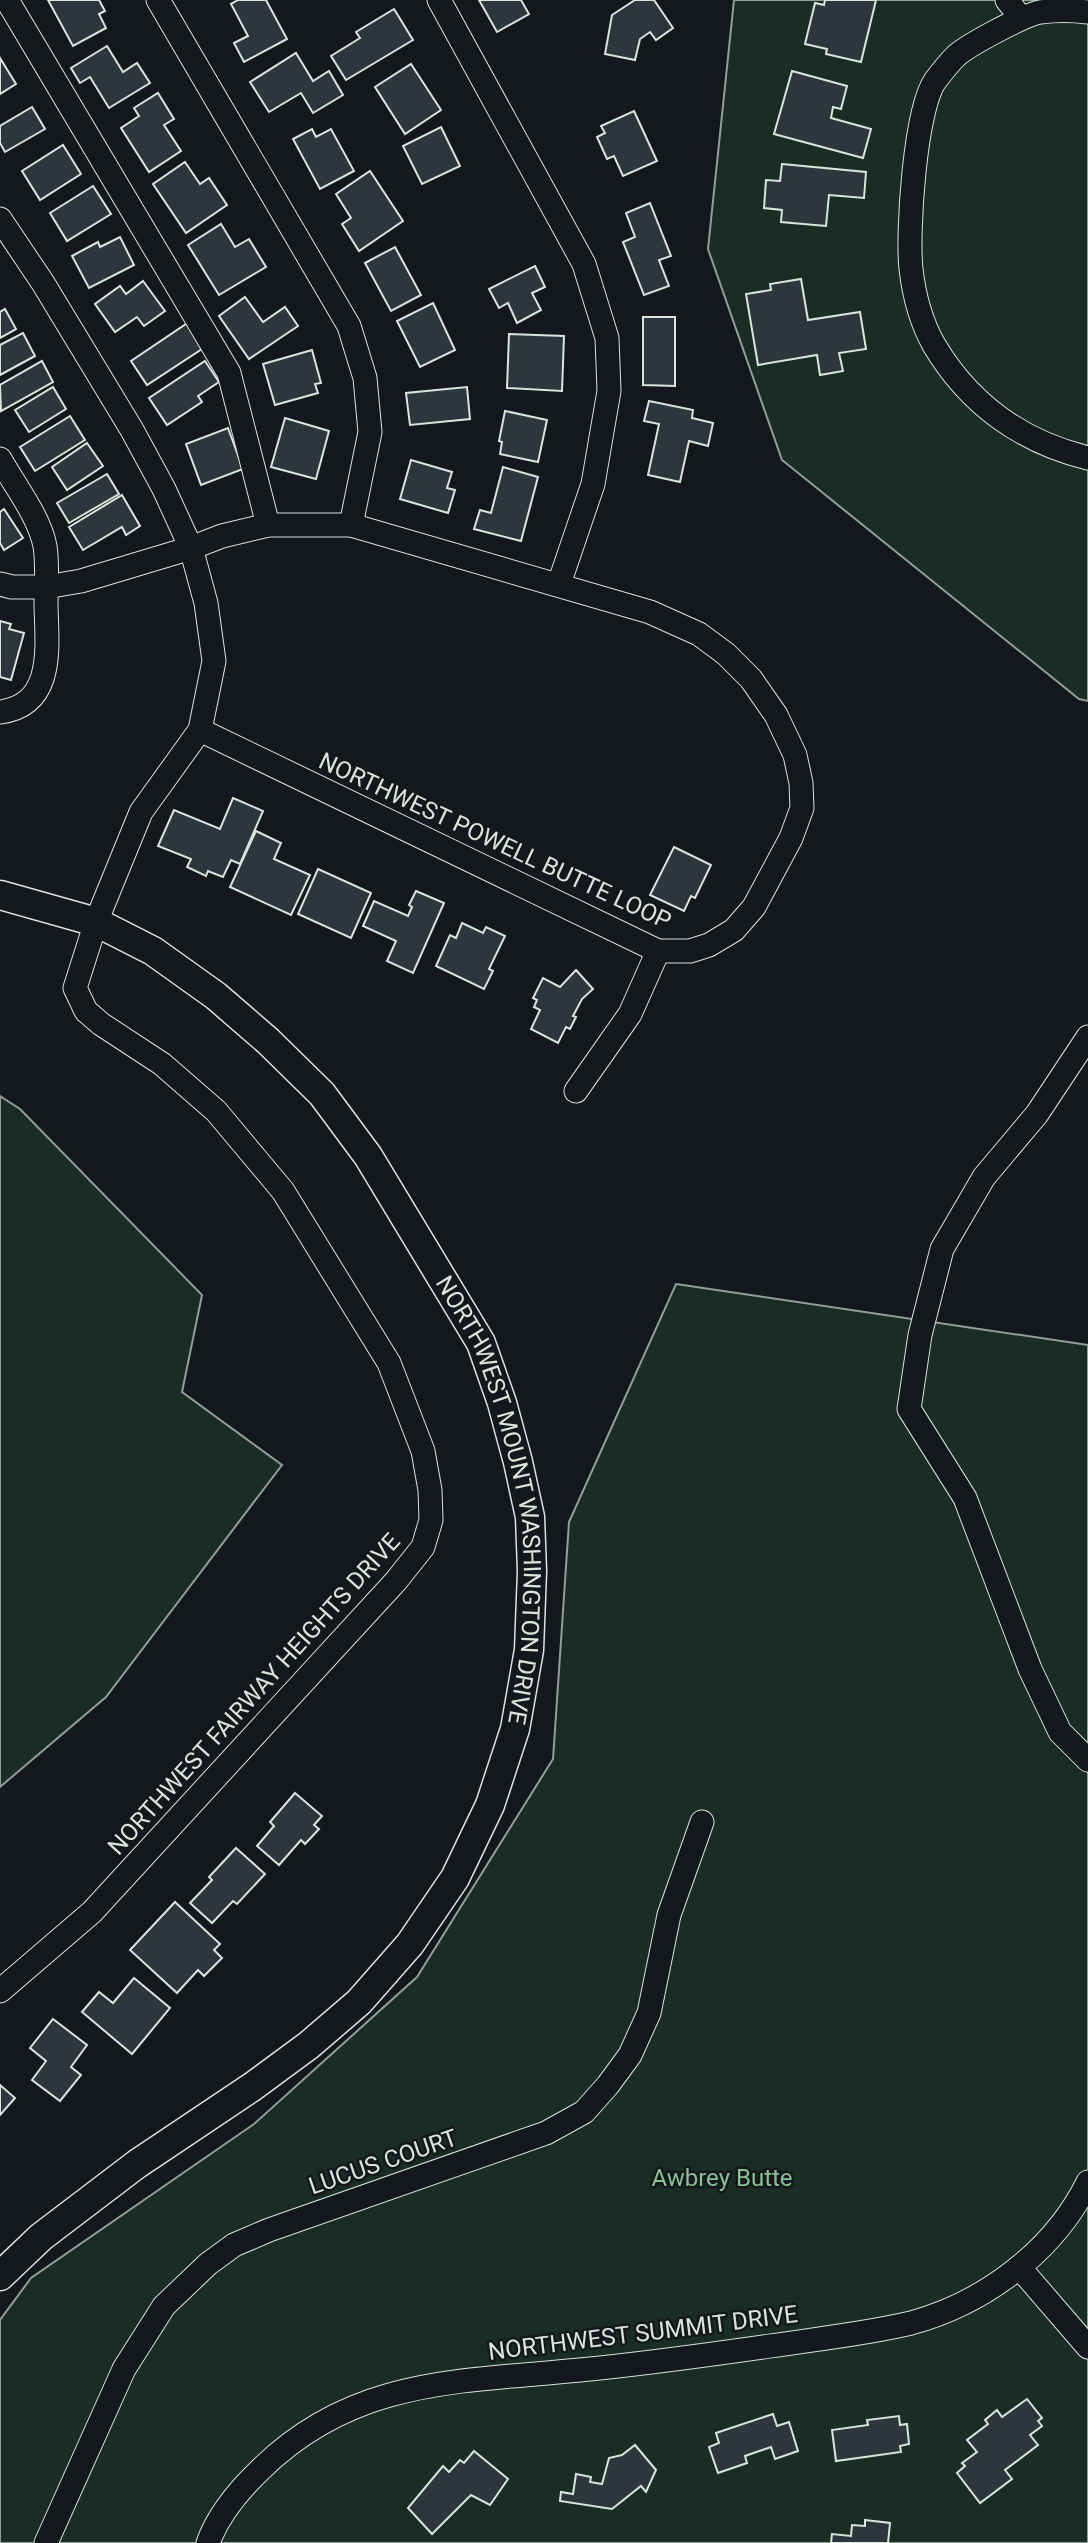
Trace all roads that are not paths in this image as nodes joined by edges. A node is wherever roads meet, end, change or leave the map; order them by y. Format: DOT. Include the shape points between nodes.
graph roads {
  1 [pos="8,0"];
  2 [pos="158,0"];
  3 [pos="439,0"];
  4 [pos="1014,9"];
  5 [pos="1088,12"];
  6 [pos="0,219"];
  7 [pos="1088,458"];
  8 [pos="0,459"];
  9 [pos="268,525"];
  10 [pos="351,526"];
  11 [pos="191,548"];
  12 [pos="0,584"];
  13 [pos="559,584"];
  14 [pos="46,587"];
  15 [pos="0,712"];
  16 [pos="200,730"];
  17 [pos="0,895"];
  18 [pos="96,922"];
  19 [pos="658,951"];
  20 [pos="1088,1037"];
  21 [pos="576,1091"];
  22 [pos="1088,1760"];
  23 [pos="702,1822"];
  24 [pos="0,1991"];
  25 [pos="1088,2182"];
  26 [pos="1019,2267"];
  27 [pos="0,2276"];
  28 [pos="1088,2347"];
  29 [pos="46,2543"];
  30 [pos="208,2543"];
  1 -- 9 [label="street" via="229,373"];
  2 -- 10 [label="street" via="349,326 365,378 370,432"];
  3 -- 13 [label="street" via="584,264 607,338 609,391 593,484"];
  4 -- 5 [label="street"];
  4 -- 7 [label="street" via="957,55 934,82 920,117 911,216 917,306 933,344 980,404 1020,433 1058,451"];
  6 -- 11 [label="street" via="132,430"];
  8 -- 14 [label="street" via="38,526 45,547"];
  9 -- 10 [label="street, NORTHWEST POWELL BUTTE LOOP"];
  9 -- 11 [label="street, NORTHWEST POWELL BUTTE LOOP"];
  10 -- 13 [label="street, NORTHWEST POWELL BUTTE LOOP"];
  11 -- 14 [label="street, NORTHWEST POWELL BUTTE LOOP"];
  11 -- 16 [label="street" via="215,661"];
  12 -- 14 [label="street, NORTHWEST POWELL BUTTE LOOP"];
  13 -- 19 [label="street, NORTHWEST POWELL BUTTE LOOP" via="650,612 699,634 751,679 776,715 794,755 802,808 754,907 734,930 709,945 690,951"];
  14 -- 15 [label="street" via="47,663 40,686 28,701"];
  16 -- 18 [label="street, NORTHWEST FAIRWAY HEIGHTS DRIVE" via="141,812"];
  16 -- 19 [label="street, NORTHWEST POWELL BUTTE LOOP"];
  17 -- 18 [label="main road, NORTHWEST MOUNT WASHINGTON DRIVE"];
  18 -- 24 [label="street, NORTHWEST FAIRWAY HEIGHTS DRIVE" via="75,988 86,1011 162,1064 216,1111 283,1191 389,1363 423,1451 431,1520 423,1547 378,1601 92,1912"];
  18 -- 27 [label="main road, NORTHWEST MOUNT WASHINGTON DRIVE" via="153,951 216,996 322,1094 368,1156 481,1343 509,1427 530,1517 529,1650 515,1729 490,1805 455,1878 410,1944 359,2002 309,2045 137,2164 41,2237"];
  19 -- 21 [label="street" via="630,1014"];
  20 -- 22 [label="street" via="1037,1114 984,1177 942,1249 920,1335 909,1409 965,1498 1030,1669 1060,1732"];
  23 -- 29 [label="street, LUCUS COURT" via="669,1915 649,2013 630,2055 584,2112 545,2133 269,2230 234,2245 208,2264 164,2306 124,2369"];
  25 -- 26 [label="street, NORTHWEST SUMMIT DRIVE" via="1063,2225"];
  26 -- 28 [label="street"];
  26 -- 30 [label="street, NORTHWEST SUMMIT DRIVE" via="977,2297 911,2323 752,2348 459,2380 398,2391 309,2430 273,2457 232,2500"];
}
